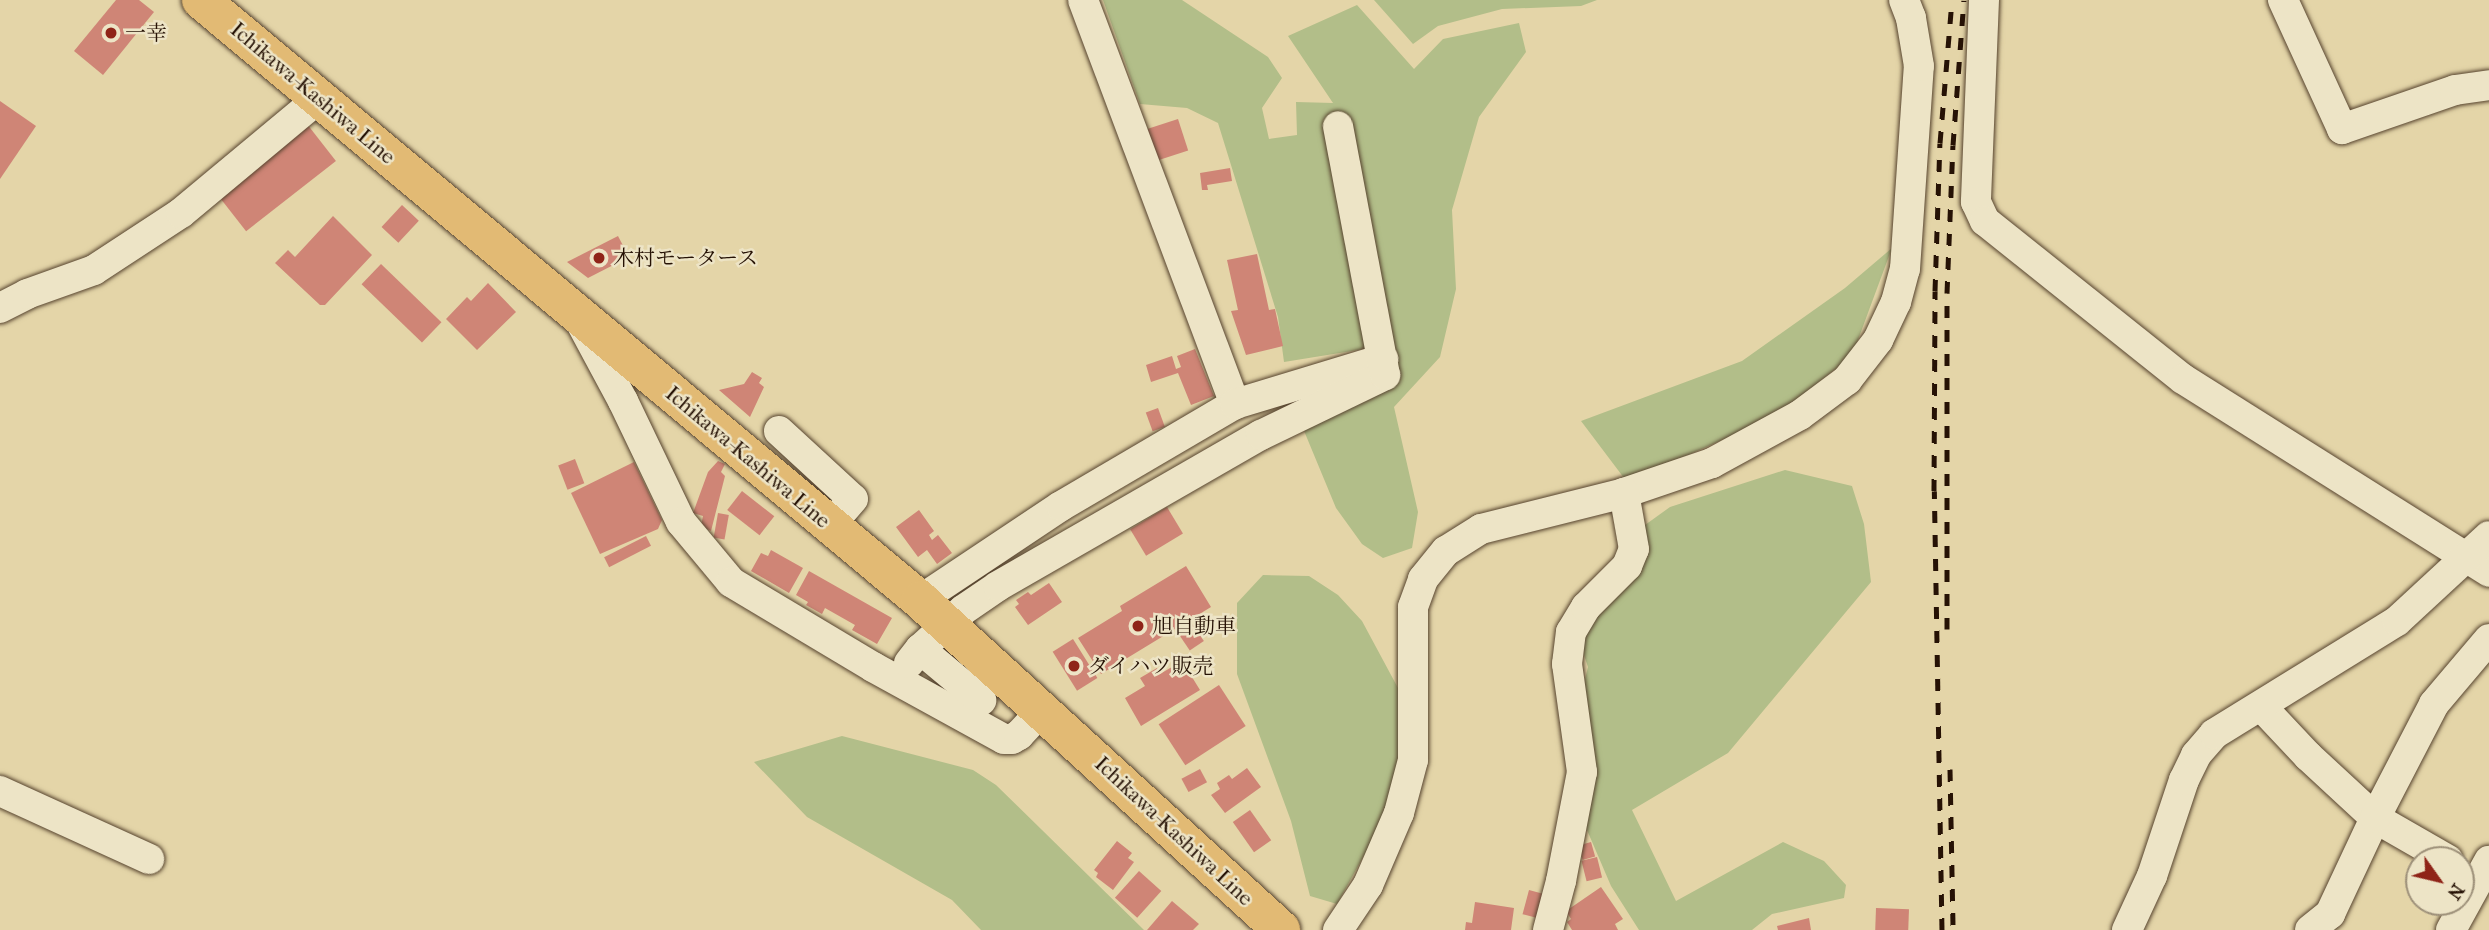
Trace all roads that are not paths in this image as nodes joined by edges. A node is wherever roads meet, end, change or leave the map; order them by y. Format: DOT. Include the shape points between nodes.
graph roads {
  1 [pos="201,0"];
  2 [pos="1083,0"];
  3 [pos="1904,0"];
  4 [pos="1984,0"];
  5 [pos="2288,2"];
  6 [pos="2489,85"];
  7 [pos="319,98"];
  8 [pos="1338,126"];
  9 [pos="566,303"];
  10 [pos="0,308"];
  11 [pos="1383,359"];
  12 [pos="1235,404"];
  13 [pos="779,432"];
  14 [pos="1624,493"];
  15 [pos="831,525"];
  16 [pos="2481,554"];
  17 [pos="920,600"];
  18 [pos="2489,639"];
  19 [pos="920,649"];
  20 [pos="896,679"];
  21 [pos="979,702"];
  22 [pos="2261,706"];
  23 [pos="1042,710"];
  24 [pos="0,791"];
  25 [pos="2375,818"];
  26 [pos="2424,846"];
  27 [pos="149,859"];
  28 [pos="2476,869"];
  29 [pos="1281,930"];
  30 [pos="1338,930"];
  31 [pos="1548,930"];
  32 [pos="2127,930"];
  33 [pos="2310,930"];
  34 [pos="2451,930"];
  1 -- 7 [label="main road, Ichikawa-Kashiwa Line"];
  2 -- 12 [label="street"];
  3 -- 14 [label="street" via="1919,66 1905,269 1878,340 1847,380 1800,415 1712,463"];
  4 -- 16 [label="street" via="1976,202 1985,221 2183,379"];
  5 -- 6 [label="street" via="2342,129 2455,90"];
  7 -- 9 [label="main road, Ichikawa-Kashiwa Line"];
  7 -- 10 [label="street" via="170,220 94,270"];
  8 -- 11 [label="street"];
  9 -- 15 [label="main road, Ichikawa-Kashiwa Line"];
  9 -- 20 [label="street" via="618,391 681,522 711,562 760,601"];
  11 -- 12 [label="street"];
  11 -- 19 [label="street" via="1385,375 1376,382 1261,435 998,586"];
  12 -- 17 [label="street" via="1061,506"];
  13 -- 15 [label="street" via="853,499"];
  14 -- 30 [label="street" via="1480,529 1446,551 1423,579 1413,607 1413,760 1399,813 1368,885"];
  14 -- 31 [label="street" via="1634,549 1627,566 1586,607 1571,632 1567,664 1582,772"];
  15 -- 17 [label="main road, Ichikawa-Kashiwa Line"];
  16 -- 22 [label="street" via="2397,621"];
  17 -- 23 [label="main road, Ichikawa-Kashiwa Line"];
  18 -- 25 [label="street" via="2434,704"];
  19 -- 20 [label="street"];
  19 -- 21 [label="street"];
  20 -- 21 [label="street"];
  21 -- 23 [label="street" via="1004,739 1012,740"];
  22 -- 25 [label="street"];
  22 -- 32 [label="street" via="2214,734 2196,755"];
  23 -- 29 [label="main road, Ichikawa-Kashiwa Line"];
  24 -- 27 [label="street"];
  25 -- 26 [label="street"];
  25 -- 33 [label="street" via="2330,915"];
  28 -- 34 [label="street"];
}
